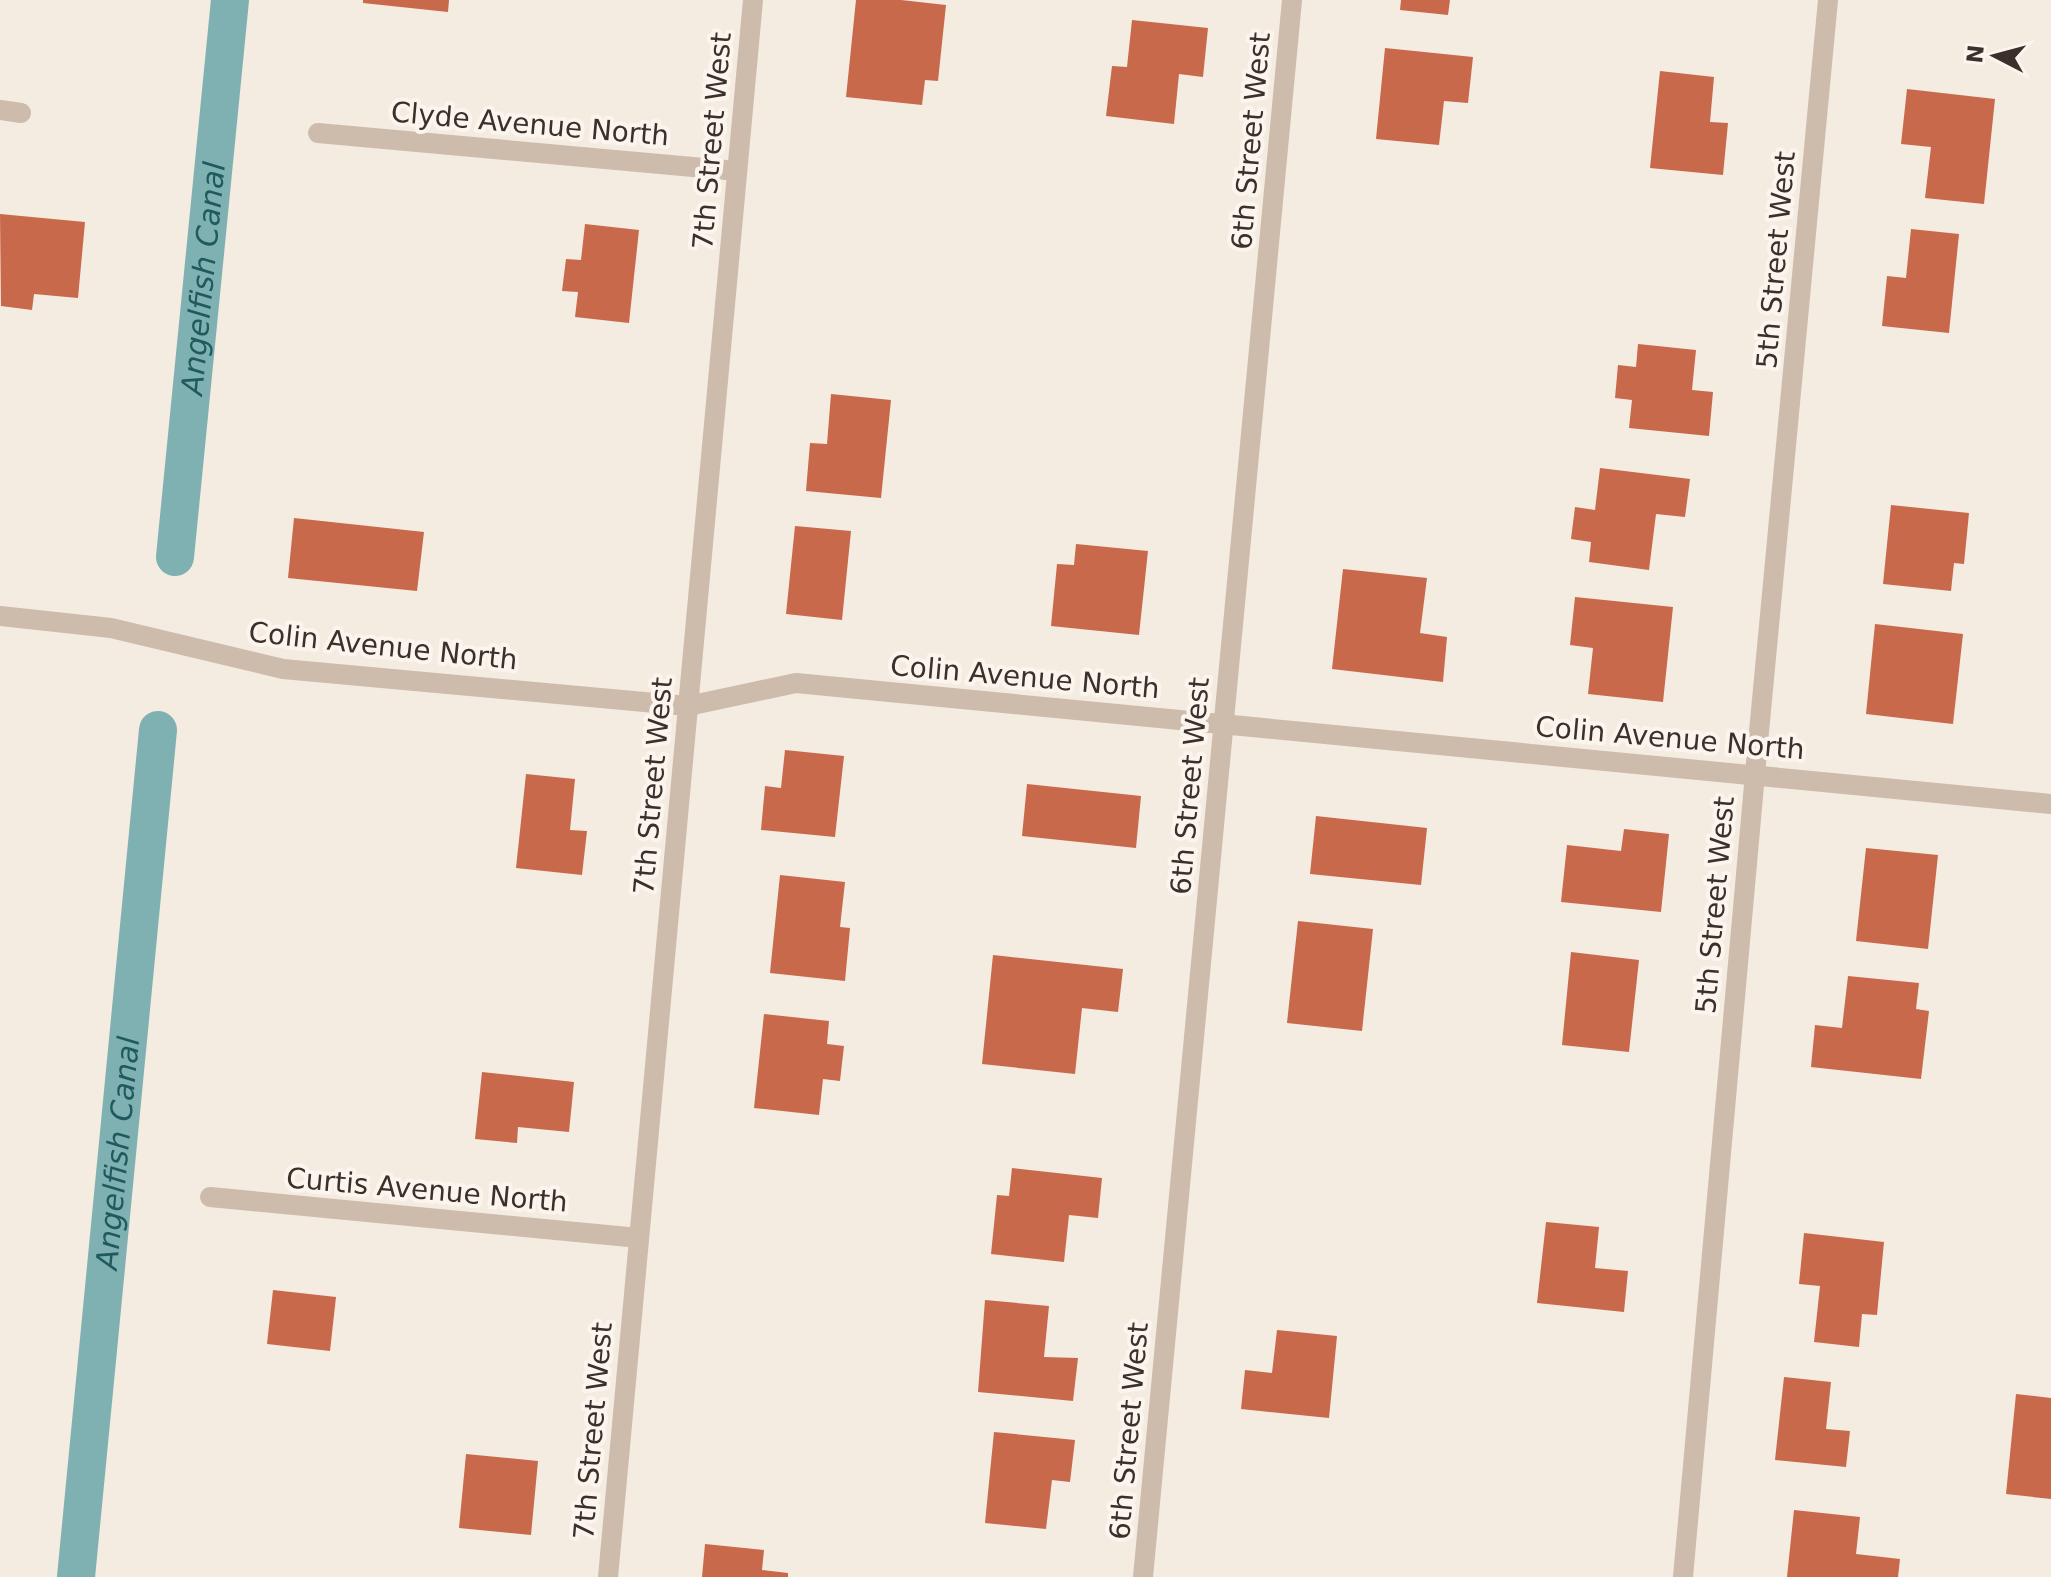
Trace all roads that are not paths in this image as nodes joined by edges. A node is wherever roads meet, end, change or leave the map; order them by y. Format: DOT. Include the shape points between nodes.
graph roads {
  1 [pos="753,0"];
  2 [pos="1292,0"];
  3 [pos="1828,0"];
  4 [pos="0,110"];
  5 [pos="21,113"];
  6 [pos="318,133"];
  7 [pos="737,171"];
  8 [pos="0,616"];
  9 [pos="688,706"];
  10 [pos="1224,724"];
  11 [pos="1755,774"];
  12 [pos="2051,804"];
  13 [pos="210,1197"];
  14 [pos="639,1238"];
  15 [pos="608,1577"];
  16 [pos="1143,1577"];
  17 [pos="1683,1577"];
  1 -- 7 [label="street, 7th Street West"];
  2 -- 10 [label="street, 6th Street West"];
  3 -- 11 [label="street, 5th Street West"];
  4 -- 5 [label="street"];
  6 -- 7 [label="street, Clyde Avenue North"];
  7 -- 9 [label="street, 7th Street West"];
  8 -- 9 [label="street, Colin Avenue North" via="111,628 283,669"];
  9 -- 10 [label="street, Colin Avenue North" via="796,683"];
  9 -- 14 [label="street, 7th Street West"];
  10 -- 11 [label="street, Colin Avenue North"];
  10 -- 16 [label="street, 6th Street West"];
  11 -- 12 [label="street, Colin Avenue North"];
  11 -- 17 [label="street, 5th Street West"];
  13 -- 14 [label="street, Curtis Avenue North"];
  14 -- 15 [label="street, 7th Street West"];
}
